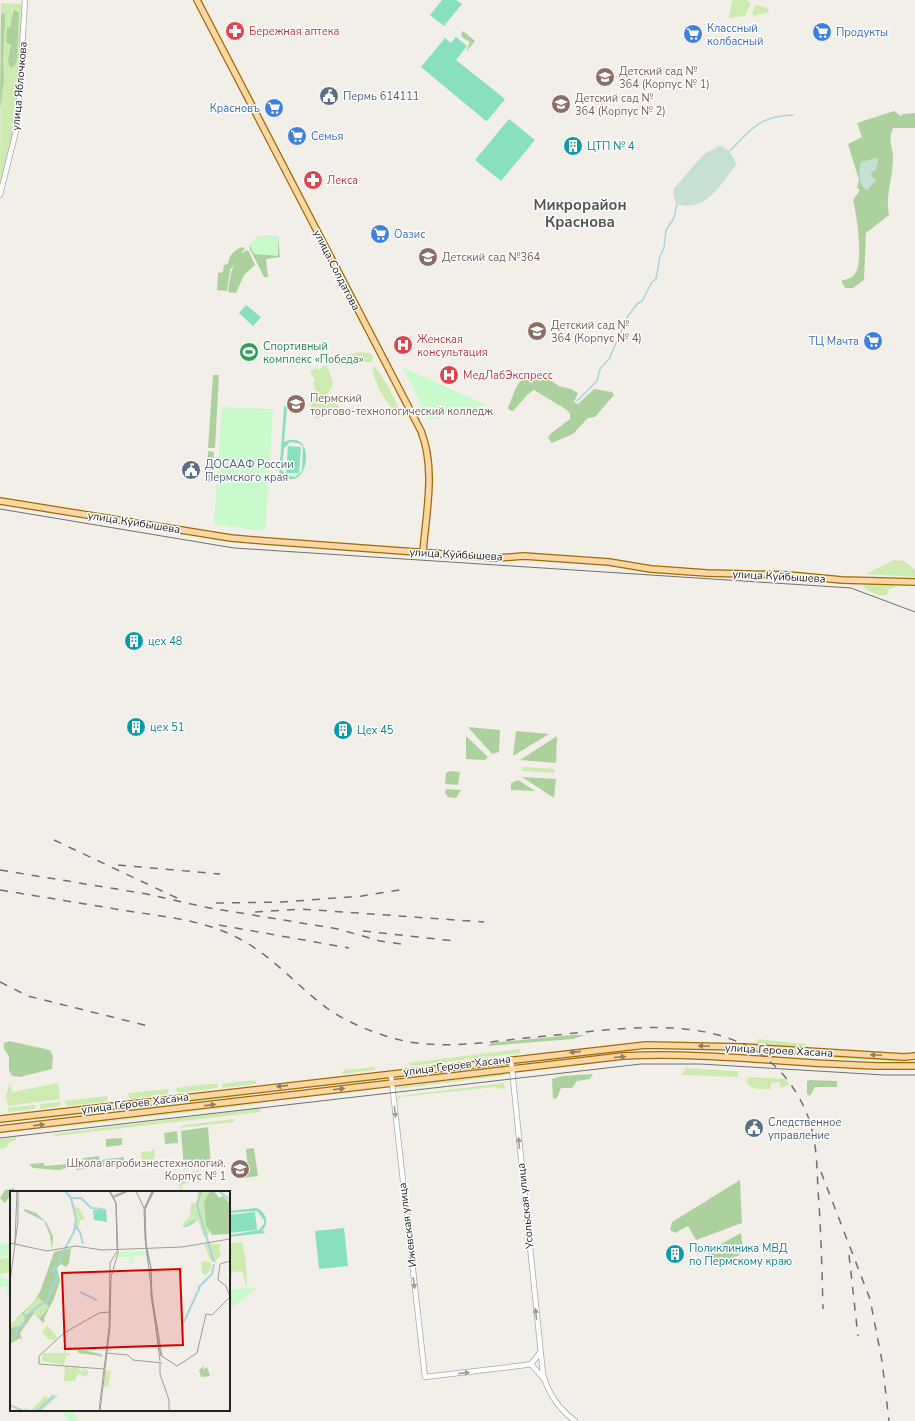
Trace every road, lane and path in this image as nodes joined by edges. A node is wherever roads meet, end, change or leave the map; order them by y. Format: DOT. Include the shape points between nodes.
graph roads {
  1 [pos="25,0"];
  2 [pos="197,0"];
  3 [pos="0,195"];
  4 [pos="0,501"];
  5 [pos="423,552"];
  6 [pos="915,582"];
  7 [pos="915,1056"];
  8 [pos="511,1059"];
  9 [pos="915,1066"];
  10 [pos="512,1070"];
  11 [pos="390,1074"];
  12 [pos="392,1083"];
  13 [pos="0,1119"];
  14 [pos="0,1129"];
  15 [pos="540,1353"];
  16 [pos="531,1364"];
  17 [pos="546,1384"];
  18 [pos="575,1421"];
  1 -- 3 [label="street, улица Яблочкова" via="16,131"];
  2 -- 5 [label="main road, улица Солдатова" via="426,443 428,468"];
  4 -- 5 [label="main road, улица Куйбышева" via="238,539"];
  5 -- 6 [label="main road, улица Куйбышева" via="609,562 651,569 707,573"];
  7 -- 8 [label="main road, улица Героев Хасана, one-way" via="668,1044 623,1046"];
  8 -- 10 [label="street, Усольская улица"];
  8 -- 11 [label="main road, улица Героев Хасана"];
  10 -- 9 [label="main road, улица Героев Хасана, one-way" via="624,1056 668,1054 873,1066"];
  10 -- 12 [label="main road, улица Героев Хасана"];
  15 -- 10 [label="street, Усольская улица, one-way"];
  11 -- 12 [label="street, Ижевская улица"];
  11 -- 13 [label="main road, улица Героев Хасана, one-way"];
  14 -- 12 [label="main road, улица Героев Хасана, one-way"];
  12 -- 16 [label="street, Ижевская улица, one-way" via="425,1377"];
  15 -- 16 [label="street"];
  15 -- 17 [label="street"];
  16 -- 17 [label="street"];
  17 -- 18 [label="street" via="557,1404"];
}
